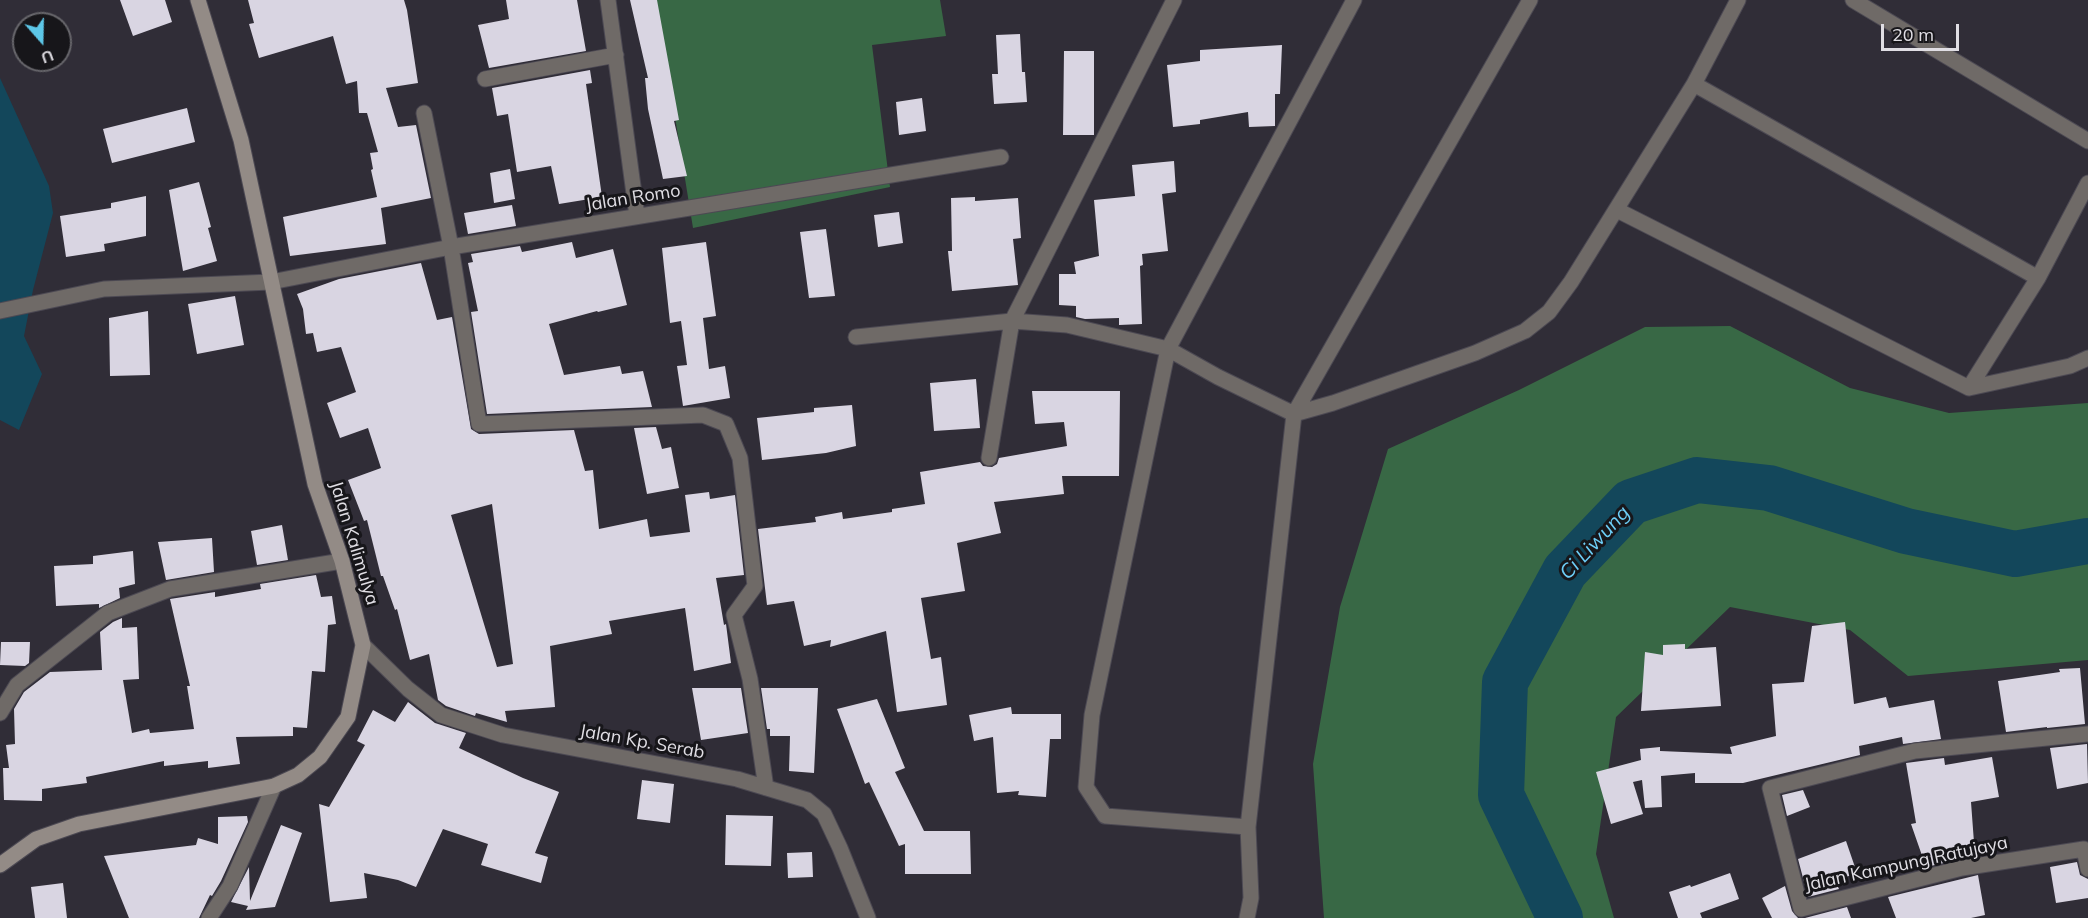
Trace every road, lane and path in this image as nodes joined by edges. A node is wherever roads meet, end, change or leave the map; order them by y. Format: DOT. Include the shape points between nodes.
graph roads {
  1 [pos="198,0"];
  2 [pos="608,0"];
  3 [pos="1174,0"];
  4 [pos="1354,0"];
  5 [pos="1530,0"];
  6 [pos="1738,0"];
  7 [pos="1853,0"];
  8 [pos="616,55"];
  9 [pos="485,78"];
  10 [pos="1694,84"];
  11 [pos="424,112"];
  12 [pos="2088,141"];
  13 [pos="1001,157"];
  14 [pos="2088,183"];
  15 [pos="1617,210"];
  16 [pos="636,216"];
  17 [pos="451,247"];
  18 [pos="2038,278"];
  19 [pos="271,282"];
  20 [pos="0,311"];
  21 [pos="1012,321"];
  22 [pos="856,337"];
  23 [pos="1168,349"];
  24 [pos="2088,358"];
  25 [pos="1969,388"];
  26 [pos="1294,414"];
  27 [pos="989,458"];
  28 [pos="342,561"];
  29 [pos="363,645"];
  30 [pos="0,713"];
  31 [pos="2088,734"];
  32 [pos="274,786"];
  33 [pos="766,788"];
  34 [pos="1248,827"];
  35 [pos="2086,849"];
  36 [pos="0,865"];
  37 [pos="2088,869"];
  38 [pos="1803,913"];
  39 [pos="209,918"];
  40 [pos="868,918"];
  41 [pos="1247,918"];
  1 -- 19 [label="street, Jalan Kalimulya" via="241,140"];
  2 -- 8 [label="street"];
  3 -- 21 [label="street"];
  4 -- 23 [label="street"];
  5 -- 26 [label="street"];
  6 -- 10 [label="street"];
  7 -- 12 [label="street"];
  8 -- 9 [label="street"];
  8 -- 16 [label="street"];
  10 -- 15 [label="street"];
  10 -- 18 [label="street"];
  11 -- 17 [label="street"];
  13 -- 16 [label="street, Jalan Romo"];
  14 -- 18 [label="street"];
  15 -- 25 [label="street"];
  15 -- 26 [label="street" via="1549,312 1525,331 1475,353"];
  16 -- 17 [label="street, Jalan Romo"];
  17 -- 19 [label="street, Jalan Romo"];
  17 -- 33 [label="street" via="479,424 703,415 726,424 740,458 755,586 734,615 750,679"];
  18 -- 25 [label="street"];
  19 -- 20 [label="street, Jalan Romo" via="104,289"];
  19 -- 28 [label="street, Jalan Kalimulya" via="315,484"];
  21 -- 22 [label="street"];
  21 -- 23 [label="street" via="1067,325"];
  21 -- 27 [label="street"];
  23 -- 26 [label="street"];
  23 -- 34 [label="street" via="1092,715 1086,787 1105,816"];
  24 -- 25 [label="street" via="2070,366"];
  26 -- 34 [label="street"];
  28 -- 29 [label="street, Jalan Kalimulya"];
  28 -- 30 [label="street" via="170,589 108,613 17,685"];
  29 -- 32 [label="street, Jalan Kalimulya" via="348,717 320,756 298,775"];
  29 -- 33 [label="street, Jalan Kp. Serab" via="441,716 503,735 737,779"];
  31 -- 38 [label="street, Jalan Kampung Ratujaya" via="1915,751 1770,788"];
  32 -- 36 [label="street, Jalan Kalimulya" via="79,824 36,838"];
  32 -- 39 [label="street" via="230,886"];
  33 -- 40 [label="street, Jalan Kp. Serab" via="807,800 824,814"];
  34 -- 41 [label="street" via="1251,898"];
  35 -- 37 [label="street, Jalan Kampung Ratujaya"];
  35 -- 38 [label="street, Jalan Kampung Ratujaya" via="1962,868"];
}
